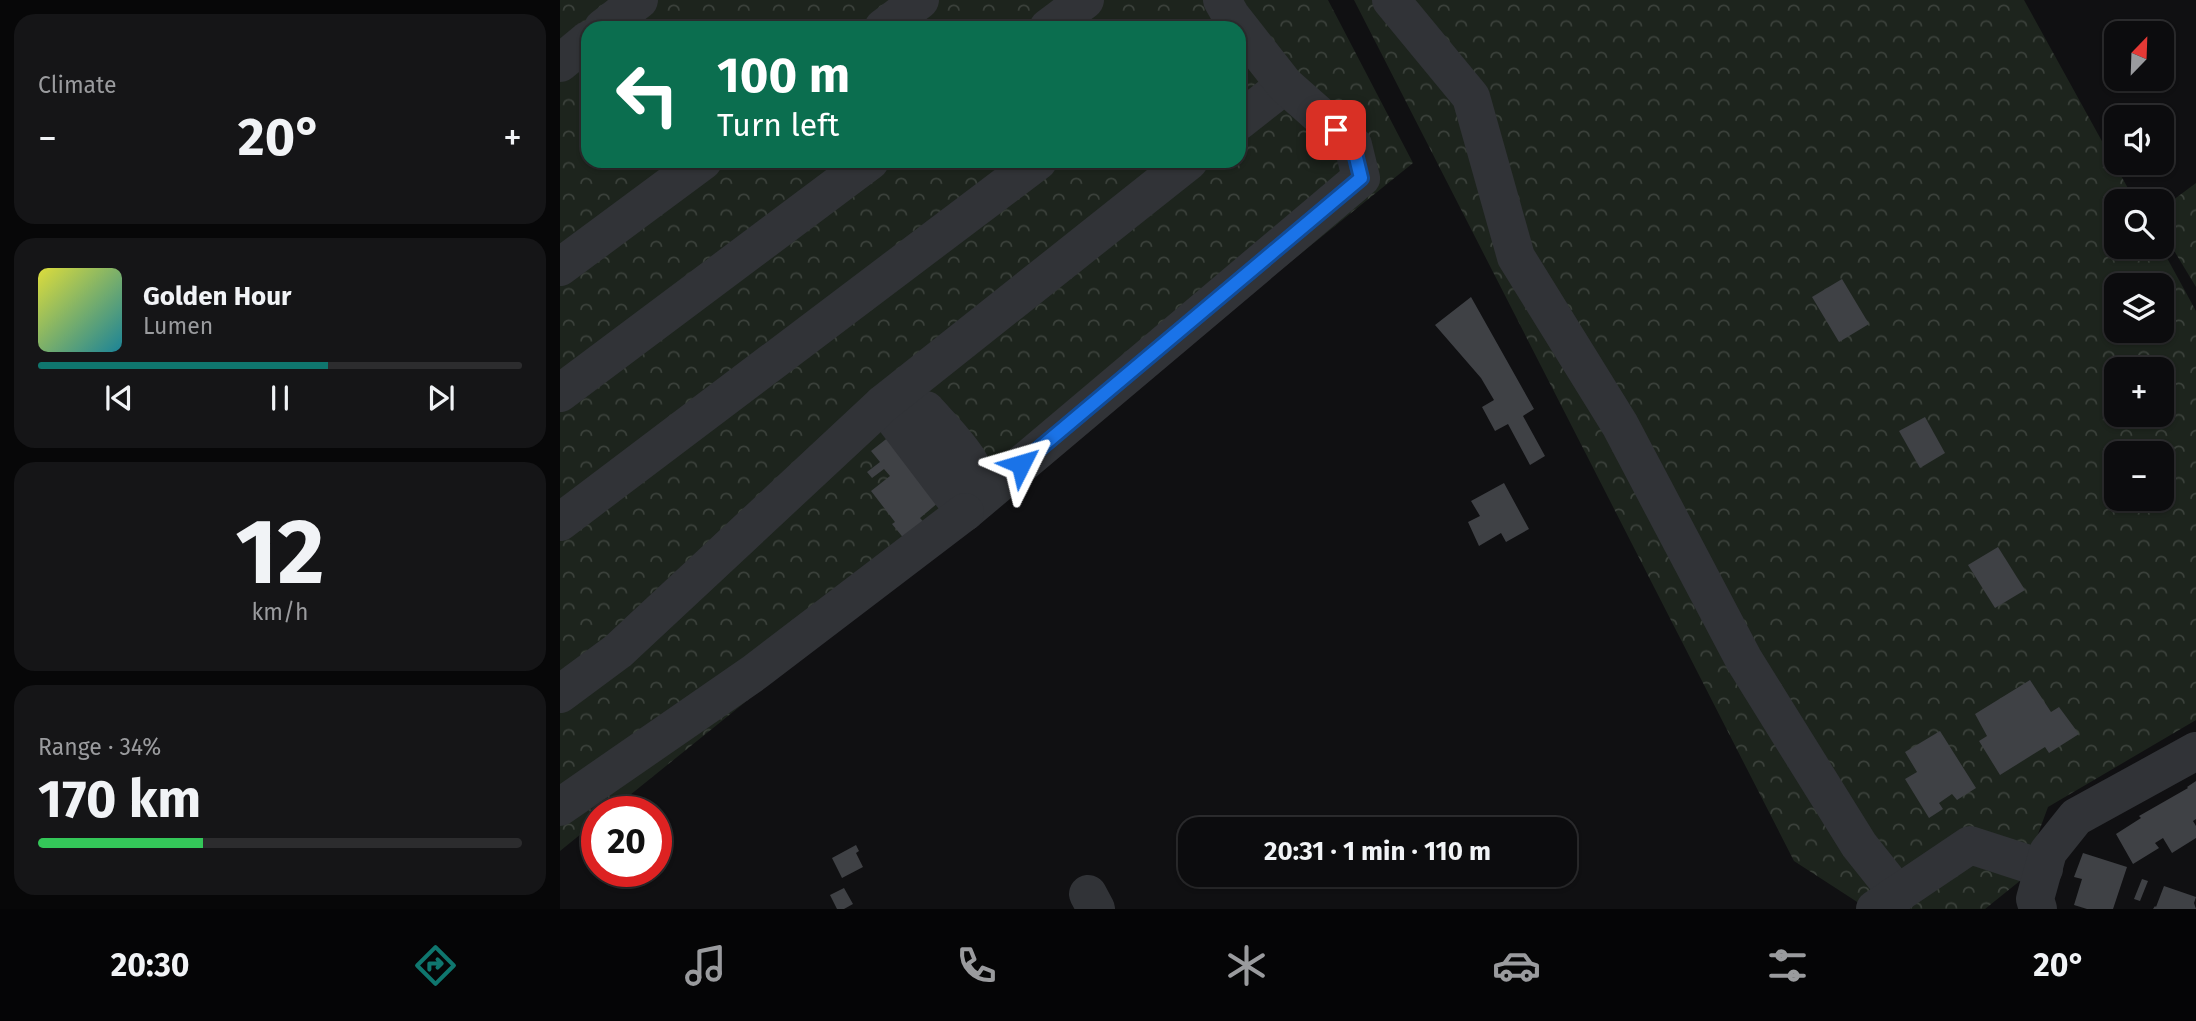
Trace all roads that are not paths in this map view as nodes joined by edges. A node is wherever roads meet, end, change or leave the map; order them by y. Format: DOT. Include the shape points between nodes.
graph roads {
  1 [pos="639,0"];
  2 [pos="920,0"];
  3 [pos="1085,0"];
  4 [pos="1391,0"];
  5 [pos="612,21"];
  6 [pos="892,21"];
  7 [pos="1057,21"];
  8 [pos="1246,42"];
  9 [pos="581,46"];
  10 [pos="560,63"];
  11 [pos="1285,85"];
  12 [pos="1246,116"];
  13 [pos="694,168"];
  14 [pos="861,168"];
  15 [pos="1029,168"];
  16 [pos="1180,168"];
  17 [pos="560,267"];
  18 [pos="560,393"];
  19 [pos="883,404"];
  20 [pos="972,506"];
  21 [pos="560,522"];
  22 [pos="560,694"];
  23 [pos="2196,751"];
  24 [pos="560,807"];
  25 [pos="2043,869"];
  26 [pos="1886,901"];
  27 [pos="2038,909"];
  1 -- 5 [label="street"];
  2 -- 6 [label="street"];
  3 -- 7 [label="street"];
  4 -- 26 [label="street" via="1471,97 1516,257 1620,425 1744,660 1859,845"];
  8 -- 11 [label="street"];
  9 -- 10 [label="street"];
  11 -- 12 [label="street"];
  11 -- 20 [label="street" via="1353,145 1361,178"];
  13 -- 17 [label="street"];
  14 -- 18 [label="street"];
  15 -- 21 [label="street"];
  16 -- 19 [label="street"];
  19 -- 20 [label="street"];
  19 -- 22 [label="street" via="618,651"];
  20 -- 24 [label="street" via="755,672"];
  23 -- 25 [label="street" via="2076,817 2048,852"];
  25 -- 26 [label="street" via="1970,845"];
  25 -- 27 [label="street" via="2035,899"];
}
